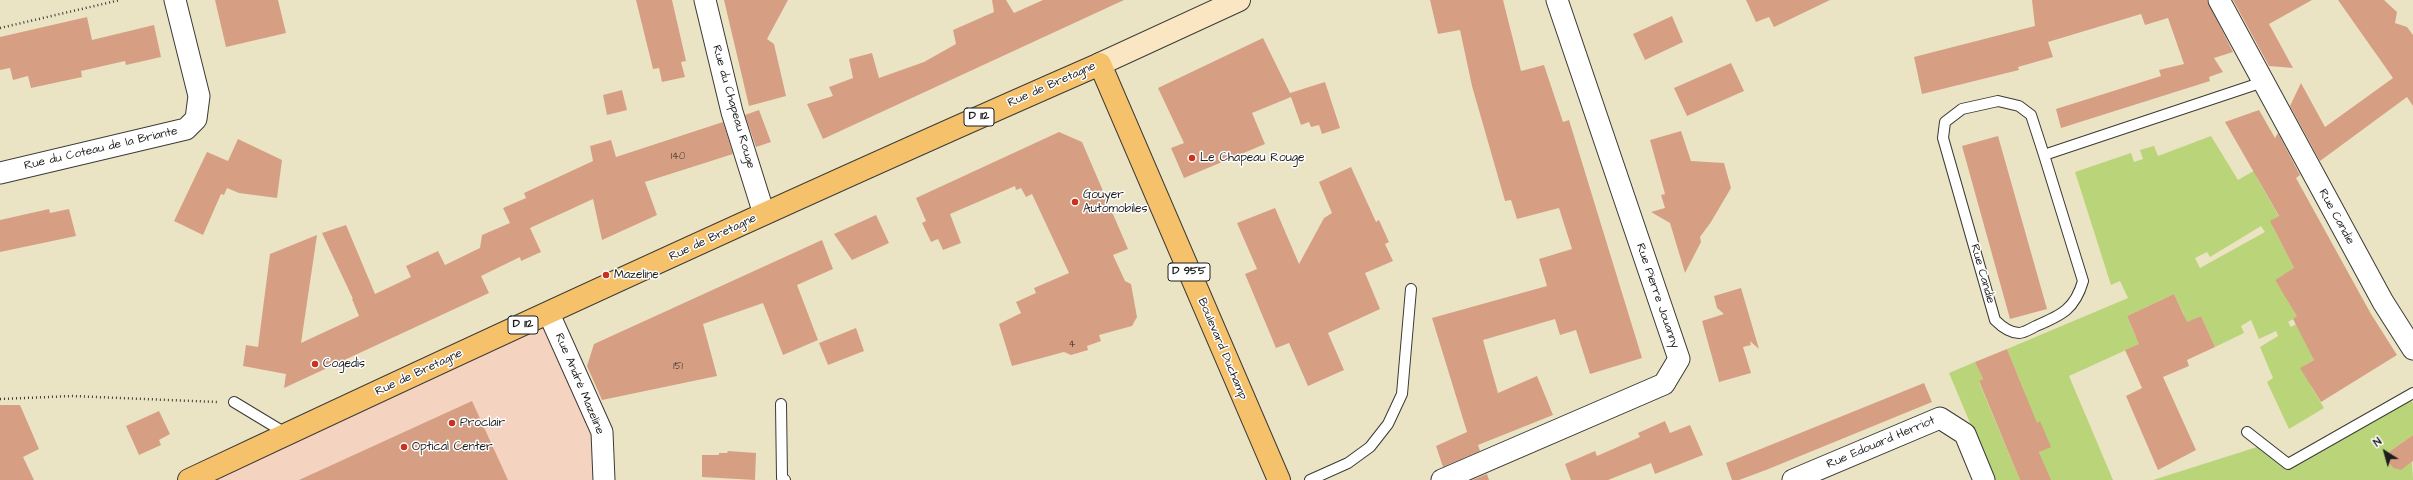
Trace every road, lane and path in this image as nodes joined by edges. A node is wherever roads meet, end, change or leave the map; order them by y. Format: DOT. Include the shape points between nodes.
graph roads {
  1 [pos="120,0"];
  2 [pos="175,0"];
  3 [pos="705,0"];
  4 [pos="1239,0"];
  5 [pos="1557,0"];
  6 [pos="2219,0"];
  7 [pos="0,28"];
  8 [pos="1100,64"];
  9 [pos="2263,82"];
  10 [pos="2044,155"];
  11 [pos="0,173"];
  12 [pos="764,214"];
  13 [pos="1411,289"];
  14 [pos="549,314"];
  15 [pos="2413,349"];
  16 [pos="2413,393"];
  17 [pos="0,399"];
  18 [pos="234,402"];
  19 [pos="781,404"];
  20 [pos="2247,432"];
  21 [pos="287,434"];
  22 [pos="189,480"];
  23 [pos="604,480"];
  24 [pos="785,480"];
  25 [pos="1279,480"];
  26 [pos="1310,480"];
  27 [pos="1442,480"];
  28 [pos="1793,480"];
  29 [pos="1984,480"];
  1 -- 7 [label="path"];
  2 -- 11 [label="street, Rue du Coteau de la Briante" via="199,96 196,119 186,129"];
  3 -- 12 [label="street, Rue du Chapeau Rouge" via="732,112"];
  4 -- 8 [label="main road, Rue de Bretagne / D 112"];
  5 -- 27 [label="street, Rue Pierre Jouanny" via="1679,359 1664,384"];
  6 -- 9 [label="street, Rue Candie"];
  8 -- 12 [label="main road, Rue de Bretagne / D 112"];
  8 -- 25 [label="main road, Boulevard Duchamp / D 955"];
  9 -- 10 [label="lane"];
  9 -- 15 [label="street, Rue Candie" via="2383,302"];
  10 -- 10 [label="lane, Rue Candie" via="2031,115 2019,106 1998,101 1962,109 1945,122 1943,138 1995,320 2005,329 2020,333 2057,317 2070,307 2079,294 2083,280"];
  12 -- 14 [label="main road, Rue de Bretagne / D 112"];
  13 -- 26 [label="lane" via="1402,394 1388,424 1370,447 1348,462"];
  14 -- 21 [label="main road, Rue de Bretagne / D 112" via="501,333 442,364"];
  14 -- 23 [label="street, Rue André Mazeline" via="602,432"];
  16 -- 20 [label="lane" via="2288,464"];
  17 -- 18 [label="path" via="72,396"];
  18 -- 21 [label="lane"];
  19 -- 24 [label="lane" via="782,478"];
  21 -- 22 [label="main road, Rue de Bretagne / D 112"];
  28 -- 29 [label="street, Rue Edouard Herriot" via="1940,418 1964,434"];
}
